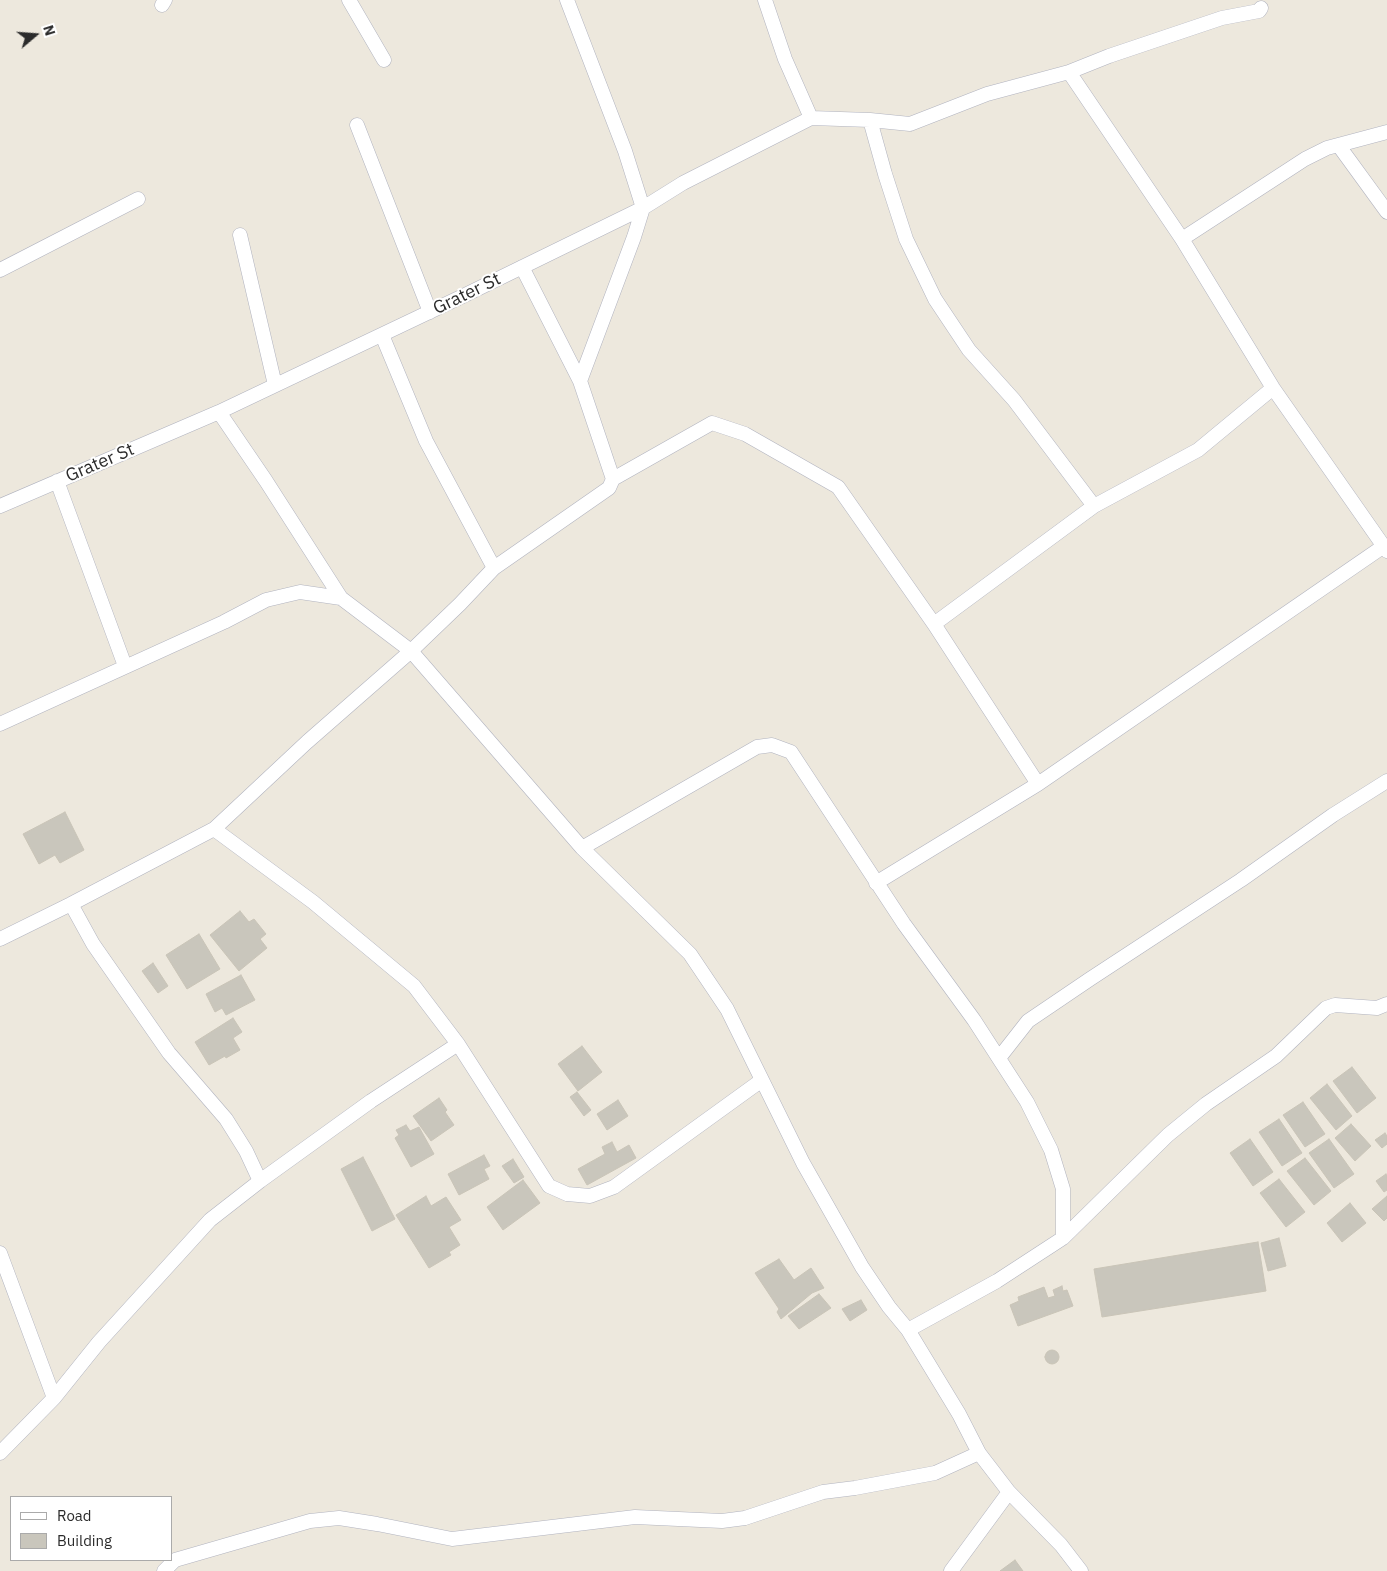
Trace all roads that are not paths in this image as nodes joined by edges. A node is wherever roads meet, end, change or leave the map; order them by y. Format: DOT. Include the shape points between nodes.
graph roads {
  1 [pos="349,0"];
  2 [pos="567,0"];
  3 [pos="765,0"];
  4 [pos="1260,8"];
  5 [pos="384,60"];
  6 [pos="1069,72"];
  7 [pos="811,118"];
  8 [pos="870,120"];
  9 [pos="357,125"];
  10 [pos="1387,132"];
  11 [pos="1339,146"];
  12 [pos="138,199"];
  13 [pos="643,208"];
  14 [pos="1387,212"];
  15 [pos="240,235"];
  16 [pos="1182,239"];
  17 [pos="1,267"];
  18 [pos="522,267"];
  19 [pos="430,312"];
  20 [pos="382,335"];
  21 [pos="580,381"];
  22 [pos="275,386"];
  23 [pos="1274,388"];
  24 [pos="218,412"];
  25 [pos="613,479"];
  26 [pos="57,481"];
  27 [pos="0,506"];
  28 [pos="1094,506"];
  29 [pos="1385,549"];
  30 [pos="494,568"];
  31 [pos="341,598"];
  32 [pos="934,624"];
  33 [pos="411,651"];
  34 [pos="126,666"];
  35 [pos="0,724"];
  36 [pos="1387,781"];
  37 [pos="1038,784"];
  38 [pos="214,829"];
  39 [pos="582,848"];
  40 [pos="876,883"];
  41 [pos="71,904"];
  42 [pos="0,939"];
  43 [pos="1387,1004"];
  44 [pos="458,1044"];
  45 [pos="999,1058"];
  46 [pos="762,1080"];
  47 [pos="260,1181"];
  48 [pos="1063,1238"];
  49 [pos="0,1253"];
  50 [pos="908,1330"];
  51 [pos="54,1398"];
  52 [pos="0,1453"];
  53 [pos="980,1453"];
  54 [pos="1009,1492"];
  55 [pos="164,1571"];
  56 [pos="951,1571"];
  57 [pos="1080,1571"];
  1 -- 5 [label="street"];
  2 -- 13 [label="street" via="625,151"];
  3 -- 7 [label="street" via="785,59"];
  4 -- 6 [label="street" via="1259,11 1222,18"];
  6 -- 8 [label="street" via="987,94 910,124"];
  6 -- 16 [label="street"];
  7 -- 8 [label="street"];
  7 -- 13 [label="street, Grater St" via="683,183"];
  8 -- 28 [label="street" via="906,239 935,299 969,350 1014,400"];
  9 -- 19 [label="street"];
  10 -- 11 [label="street"];
  11 -- 14 [label="street"];
  11 -- 16 [label="street" via="1305,159"];
  12 -- 17 [label="street"];
  13 -- 18 [label="street, Grater St"];
  13 -- 21 [label="street"];
  15 -- 22 [label="street"];
  16 -- 23 [label="street"];
  18 -- 19 [label="street, Grater St"];
  18 -- 21 [label="street"];
  19 -- 20 [label="street, Grater St"];
  20 -- 22 [label="street, Grater St"];
  20 -- 30 [label="street" via="426,441"];
  21 -- 25 [label="street"];
  22 -- 24 [label="street, Grater St"];
  23 -- 28 [label="street" via="1198,450"];
  23 -- 29 [label="street"];
  24 -- 26 [label="street, Grater St"];
  24 -- 31 [label="street"];
  25 -- 30 [label="street" via="609,488"];
  25 -- 32 [label="street" via="712,423 745,434 838,487"];
  26 -- 27 [label="street, Grater St"];
  26 -- 34 [label="street"];
  28 -- 32 [label="street"];
  29 -- 37 [label="street"];
  30 -- 33 [label="street"];
  31 -- 33 [label="street"];
  31 -- 34 [label="street" via="300,592 266,600"];
  32 -- 37 [label="street"];
  33 -- 38 [label="street" via="306,742"];
  33 -- 39 [label="street"];
  34 -- 35 [label="street"];
  36 -- 45 [label="street" via="1028,1021"];
  37 -- 40 [label="street"];
  38 -- 41 [label="street"];
  38 -- 44 [label="street" via="314,902 414,986"];
  39 -- 40 [label="street" via="758,747 772,744 791,752"];
  39 -- 46 [label="street" via="690,954 727,1009"];
  40 -- 45 [label="street"];
  41 -- 42 [label="street"];
  41 -- 47 [label="street" via="93,944 169,1053 226,1119"];
  43 -- 48 [label="street" via="1377,1008 1326,1008 1276,1056 1206,1104 1168,1135"];
  44 -- 46 [label="street" via="549,1186 566,1194 590,1196 614,1187"];
  44 -- 47 [label="street"];
  45 -- 48 [label="street" via="1027,1102 1051,1150 1063,1189"];
  46 -- 50 [label="street" via="802,1163 862,1267"];
  47 -- 51 [label="street" via="210,1220 99,1342"];
  48 -- 50 [label="street" via="997,1281"];
  49 -- 51 [label="street"];
  50 -- 53 [label="street"];
  51 -- 52 [label="street"];
  53 -- 54 [label="street"];
  53 -- 55 [label="street" via="935,1473 823,1492 745,1518 722,1522 635,1517 452,1539 339,1518 310,1521 175,1560"];
  54 -- 56 [label="street"];
  54 -- 57 [label="street" via="1062,1545"];
}
